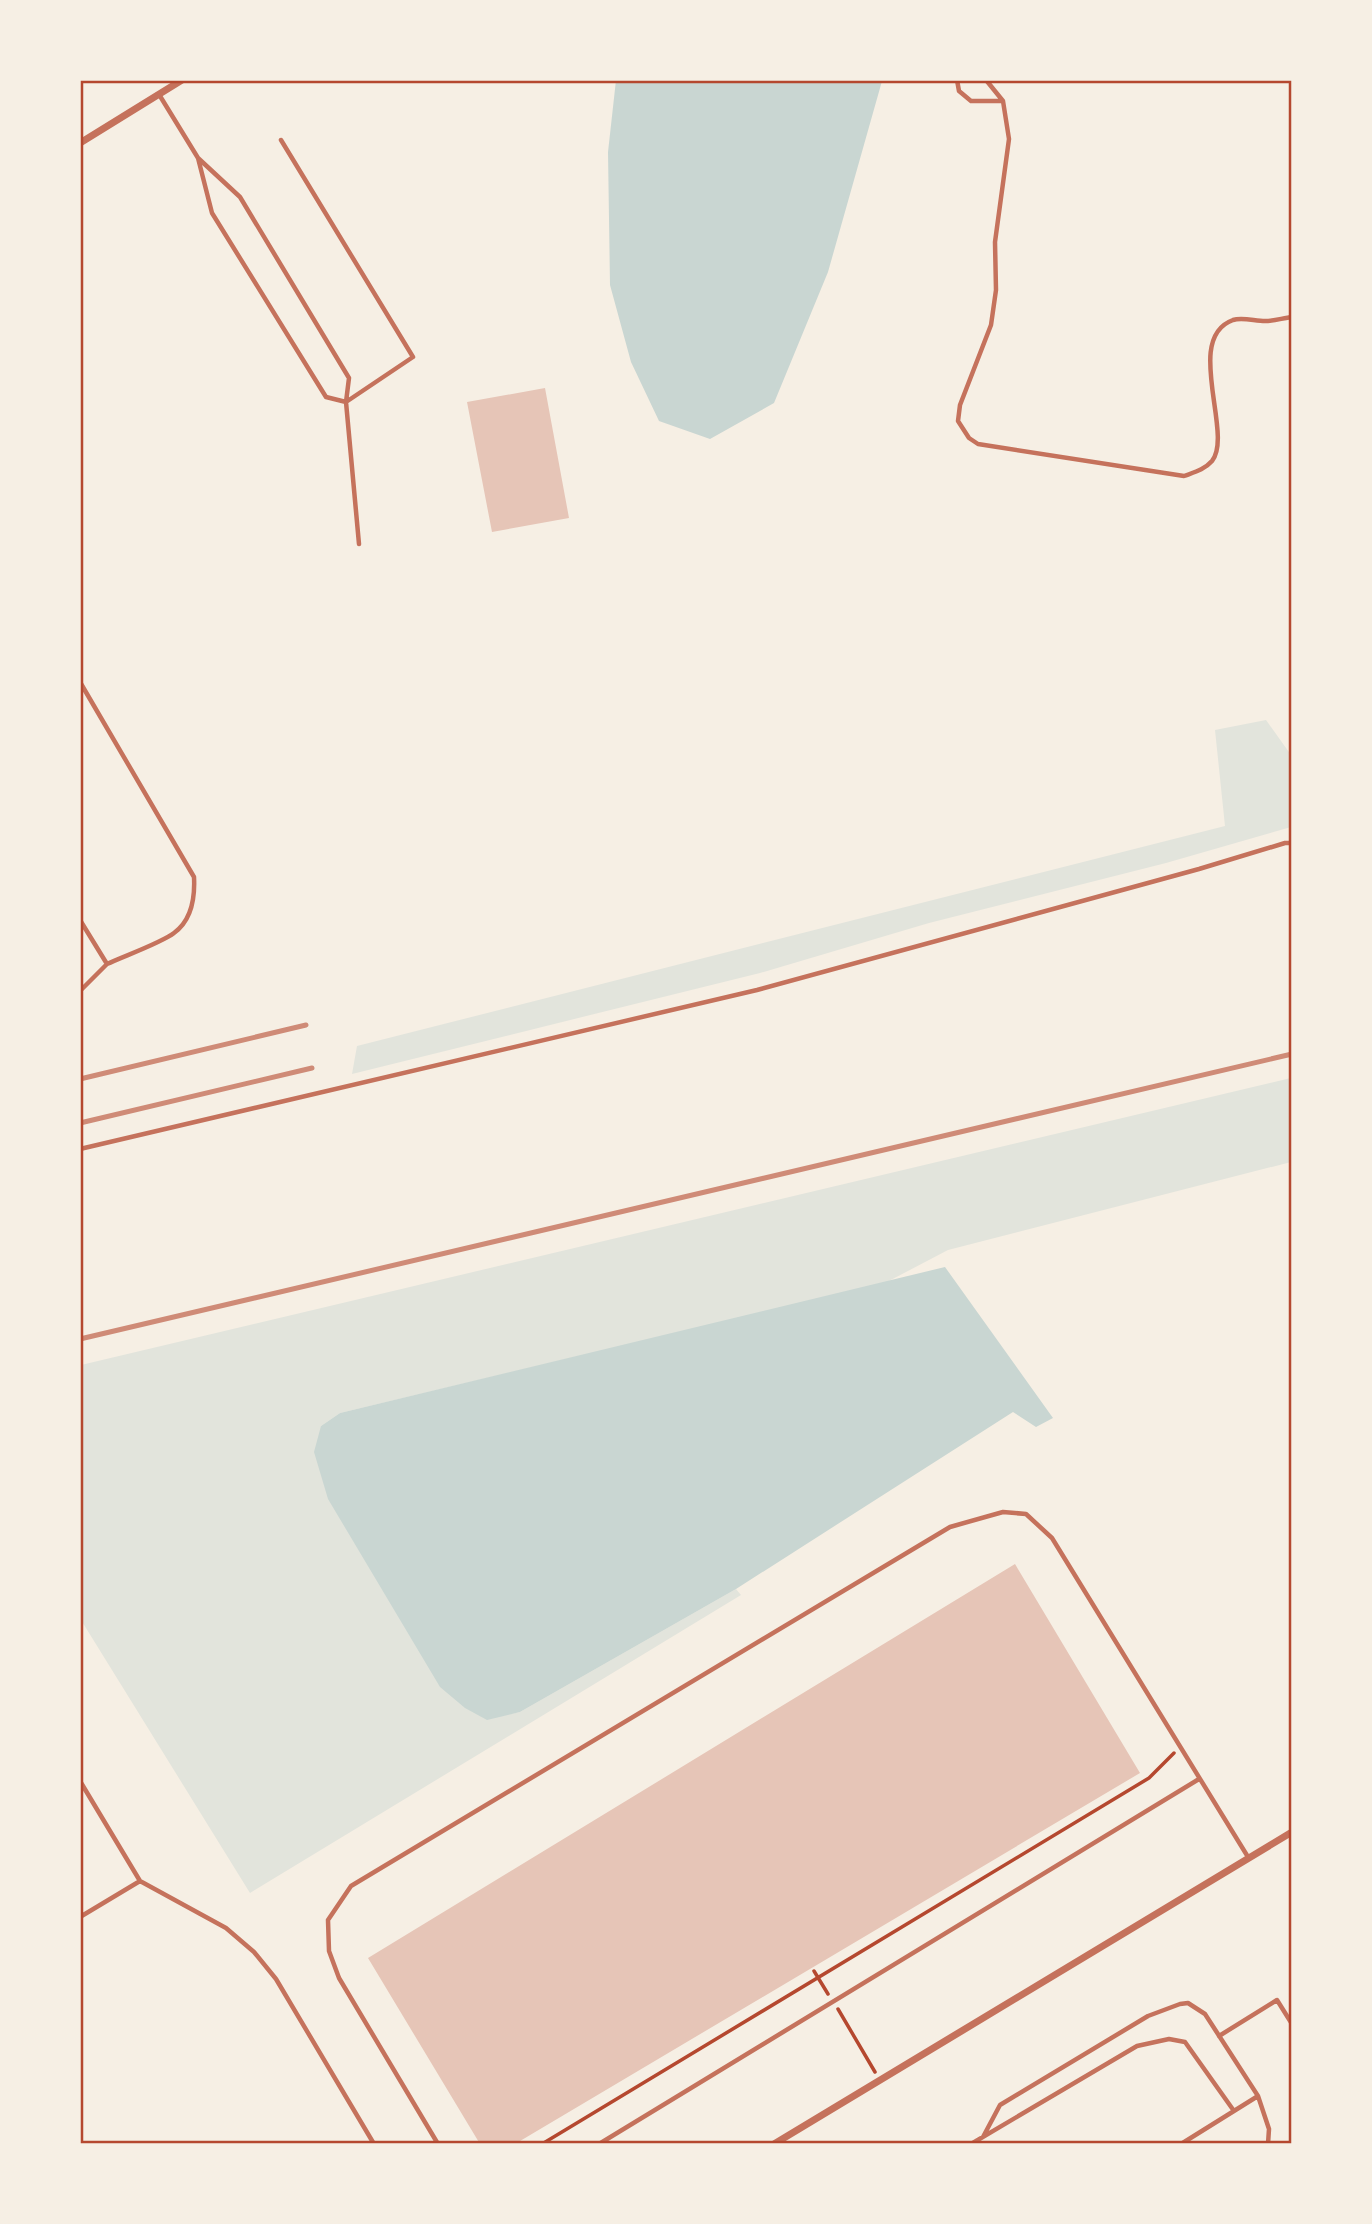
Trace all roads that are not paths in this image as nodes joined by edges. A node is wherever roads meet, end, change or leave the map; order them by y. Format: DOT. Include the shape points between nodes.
graph roads {
  1 [pos="182,80"];
  2 [pos="957,80"];
  3 [pos="986,80"];
  4 [pos="160,96"];
  5 [pos="1003,101"];
  6 [pos="281,140"];
  7 [pos="80,143"];
  8 [pos="198,158"];
  9 [pos="1292,317"];
  10 [pos="346,402"];
  11 [pos="359,544"];
  12 [pos="80,682"];
  13 [pos="1289,842"];
  14 [pos="80,920"];
  15 [pos="107,964"];
  16 [pos="80,991"];
  17 [pos="80,1149"];
  18 [pos="1200,1779"];
  19 [pos="80,1781"];
  20 [pos="1292,1832"];
  21 [pos="1248,1857"];
  22 [pos="140,1881"];
  23 [pos="80,1917"];
  24 [pos="1292,2024"];
  25 [pos="1219,2036"];
  26 [pos="1258,2096"];
  27 [pos="1234,2111"];
  28 [pos="983,2137"];
  29 [pos="374,2144"];
  30 [pos="438,2144"];
  31 [pos="599,2144"];
  32 [pos="774,2144"];
  33 [pos="971,2144"];
  34 [pos="1181,2144"];
  35 [pos="1268,2144"];
  1 -- 4 [label="street"];
  2 -- 5 [label="lane" via="959,91 971,101"];
  3 -- 5 [label="lane"];
  4 -- 7 [label="street"];
  4 -- 8 [label="lane"];
  5 -- 9 [label="lane" via="1009,139 995,242 996,290 991,325 958,421 969,438 978,444 1184,476 1201,471 1214,459 1217,442 1209,365 1219,328 1234,319"];
  6 -- 10 [label="lane" via="413,357"];
  8 -- 10 [label="lane" via="240,197 349,378"];
  8 -- 10 [label="lane" via="219,225 326,397"];
  10 -- 11 [label="lane"];
  12 -- 15 [label="lane" via="194,877 195,897 175,933"];
  13 -- 17 [label="lane" via="757,990"];
  14 -- 15 [label="lane"];
  15 -- 16 [label="lane"];
  18 -- 21 [label="lane"];
  18 -- 30 [label="lane" via="1052,1538 1026,1514 1003,1513 950,1527 351,1886 328,1920 332,1960"];
  18 -- 31 [label="lane"];
  19 -- 22 [label="lane"];
  20 -- 21 [label="street"];
  21 -- 32 [label="street"];
  22 -- 23 [label="lane"];
  22 -- 29 [label="lane" via="226,1928 254,1952 276,1979"];
  24 -- 25 [label="lane" via="1277,2000"];
  25 -- 26 [label="lane"];
  25 -- 28 [label="lane" via="1205,2014 1188,2003 1148,2016 1000,2105"];
  26 -- 27 [label="lane"];
  26 -- 35 [label="lane" via="1269,2129"];
  27 -- 28 [label="lane" via="1185,2042 1169,2039 1137,2046"];
  27 -- 34 [label="lane"];
  28 -- 33 [label="lane"];
}
